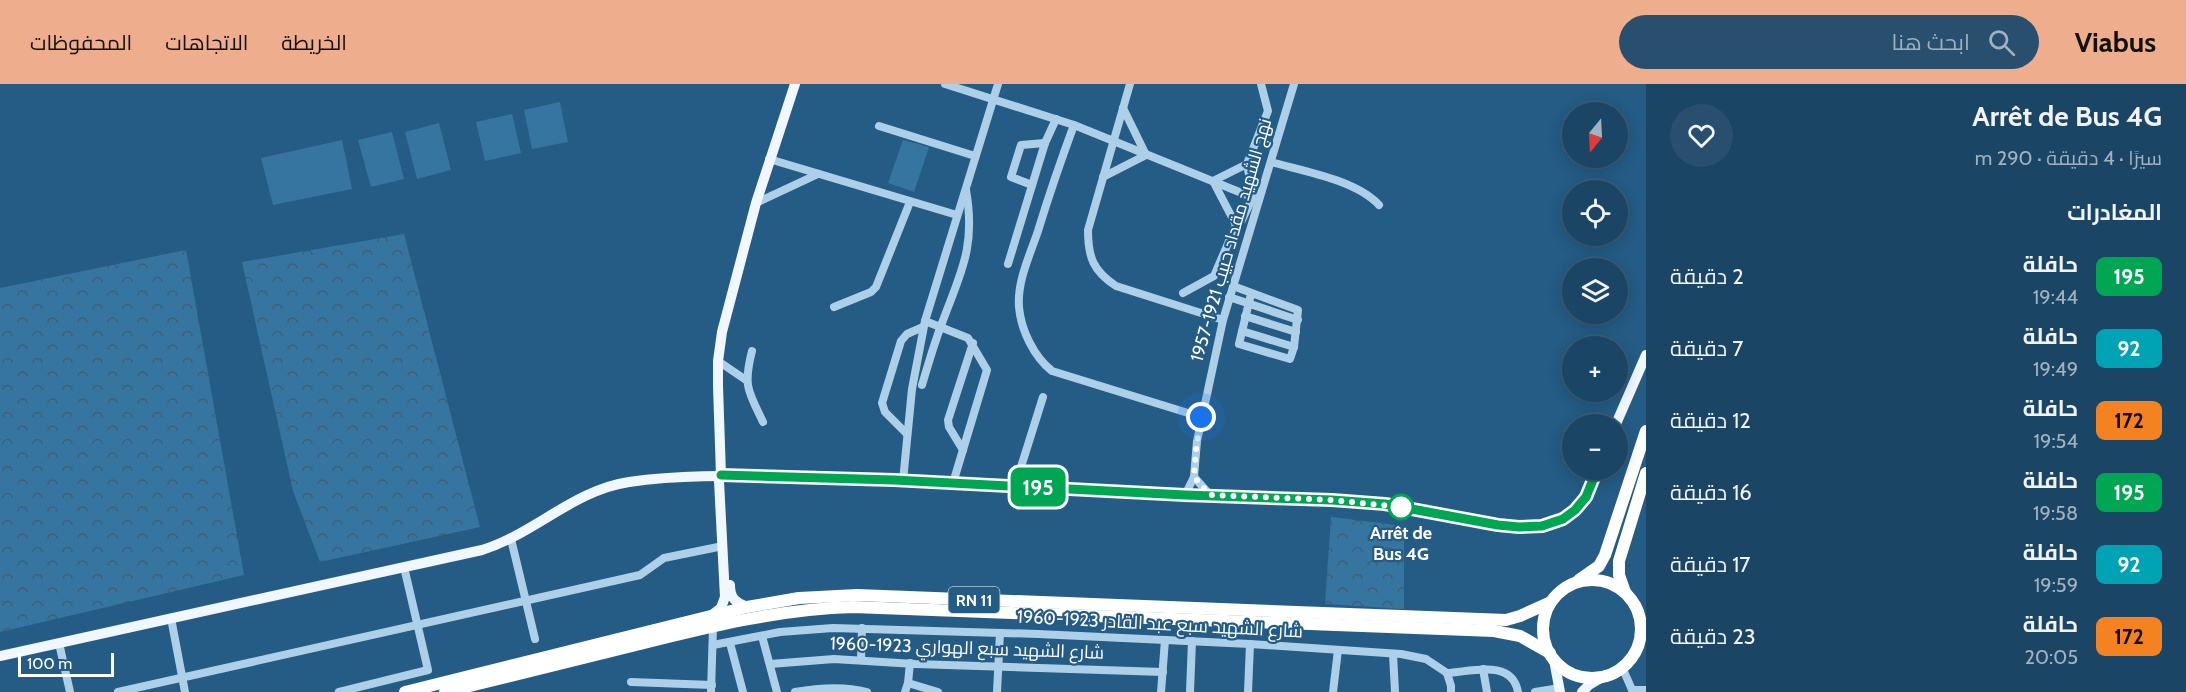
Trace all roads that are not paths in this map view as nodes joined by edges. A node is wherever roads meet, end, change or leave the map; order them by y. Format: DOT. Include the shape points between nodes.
graph roads {
  1 [pos="795,84"];
  2 [pos="945,84"];
  3 [pos="998,84"];
  4 [pos="1130,84"];
  5 [pos="1261,84"];
  6 [pos="1294,84"];
  7 [pos="993,99"];
  8 [pos="1123,108"];
  9 [pos="1056,119"];
  10 [pos="1074,125"];
  11 [pos="879,126"];
  12 [pos="1113,141"];
  13 [pos="1045,142"];
  14 [pos="1146,155"];
  15 [pos="975,156"];
  16 [pos="769,159"];
  17 [pos="1271,162"];
  18 [pos="1247,164"];
  19 [pos="818,174"];
  20 [pos="1103,177"];
  21 [pos="1213,181"];
  22 [pos="1032,185"];
  23 [pos="966,186"];
  24 [pos="1256,199"];
  25 [pos="910,202"];
  26 [pos="756,203"];
  27 [pos="1379,205"];
  28 [pos="957,215"];
  29 [pos="1236,225"];
  30 [pos="1008,264"];
  31 [pos="1233,286"];
  32 [pos="1183,293"];
  33 [pos="1251,294"];
  34 [pos="1229,297"];
  35 [pos="1248,304"];
  36 [pos="834,308"];
  37 [pos="1245,316"];
  38 [pos="1222,320"];
  39 [pos="1298,320"];
  40 [pos="924,324"];
  41 [pos="940,327"];
  42 [pos="1242,331"];
  43 [pos="1296,332"];
  44 [pos="973,343"];
  45 [pos="1294,347"];
  46 [pos="752,351"];
  47 [pos="1646,355"];
  48 [pos="718,361"];
  49 [pos="746,380"];
  50 [pos="922,385"];
  51 [pos="1043,398"];
  52 [pos="1620,414"];
  53 [pos="1201,417"];
  54 [pos="763,422"];
  55 [pos="1646,431"];
  56 [pos="908,434"];
  57 [pos="963,450"];
  58 [pos="1646,473"];
  59 [pos="721,475"];
  60 [pos="1194,477"];
  61 [pos="1593,480"];
  62 [pos="903,481"];
  63 [pos="953,483"];
  64 [pos="1015,486"];
  65 [pos="1185,495"];
  66 [pos="1210,495"];
  67 [pos="511,538"];
  68 [pos="726,545"];
  69 [pos="404,567"];
  70 [pos="1576,582"];
  71 [pos="1629,597"];
  72 [pos="526,601"];
  73 [pos="1551,602"];
  74 [pos="747,607"];
  75 [pos="1646,614"];
  76 [pos="171,618"];
  77 [pos="713,621"];
  78 [pos="417,625"];
  79 [pos="862,628"];
  80 [pos="1000,633"];
  81 [pos="762,636"];
  82 [pos="535,639"];
  83 [pos="1165,640"];
  84 [pos="1192,641"];
  85 [pos="59,643"];
  86 [pos="730,643"];
  87 [pos="1250,644"];
  88 [pos="713,645"];
  89 [pos="1646,645"];
  90 [pos="1338,650"];
  91 [pos="1635,652"];
  92 [pos="1393,654"];
  93 [pos="0,656"];
  94 [pos="1552,657"];
  95 [pos="861,660"];
  96 [pos="910,663"];
  97 [pos="770,664"];
  98 [pos="999,667"];
  99 [pos="1622,667"];
  100 [pos="1483,669"];
  101 [pos="1162,672"];
  102 [pos="1447,673"];
  103 [pos="1606,675"];
  104 [pos="183,677"];
  105 [pos="631,682"];
  106 [pos="908,683"];
  107 [pos="712,688"];
  108 [pos="1560,690"];
  109 [pos="1646,690"];
  110 [pos="1633,691"];
  111 [pos="70,692"];
  112 [pos="118,692"];
  113 [pos="185,692"];
  114 [pos="339,692"];
  115 [pos="405,692"];
  116 [pos="445,692"];
  117 [pos="743,692"];
  118 [pos="777,692"];
  119 [pos="795,692"];
  120 [pos="867,692"];
  121 [pos="905,692"];
  122 [pos="938,692"];
  123 [pos="997,692"];
  124 [pos="1161,692"];
  125 [pos="1190,692"];
  126 [pos="1248,692"];
  127 [pos="1333,692"];
  128 [pos="1395,692"];
  129 [pos="1451,692"];
  130 [pos="1487,692"];
  131 [pos="1518,692"];
  132 [pos="1535,692"];
  133 [pos="1582,692"];
  1 -- 16 [label="main road"];
  2 -- 7 [label="street"];
  3 -- 7 [label="street"];
  4 -- 8 [label="street"];
  5 -- 18 [label="street" via="1268,111"];
  6 -- 17 [label="street, نهج الشهيد مقداد حبيب 1921-1957"];
  7 -- 9 [label="street"];
  7 -- 15 [label="street"];
  8 -- 12 [label="street"];
  8 -- 14 [label="street"];
  9 -- 10 [label="street"];
  9 -- 13 [label="street"];
  10 -- 12 [label="street"];
  10 -- 53 [label="street" via="1020,290 1019,307 1026,332 1042,362 1052,371"];
  11 -- 15 [label="street"];
  12 -- 14 [label="street"];
  12 -- 20 [label="street"];
  13 -- 22 [label="street"];
  13 -- 22 [label="street" via="1019,148 1011,177"];
  14 -- 20 [label="street"];
  14 -- 21 [label="street"];
  15 -- 23 [label="street"];
  16 -- 19 [label="street"];
  16 -- 26 [label="main road"];
  17 -- 24 [label="street, نهج الشهيد مقداد حبيب 1921-1957"];
  17 -- 27 [label="street" via="1352,186"];
  18 -- 21 [label="street"];
  18 -- 24 [label="street"];
  19 -- 25 [label="street"];
  19 -- 26 [label="street"];
  20 -- 38 [label="street" via="1088,230 1092,262 1102,276 1116,286"];
  21 -- 24 [label="street"];
  21 -- 29 [label="street"];
  22 -- 30 [label="street"];
  23 -- 28 [label="street"];
  23 -- 41 [label="street" via="969,249"];
  24 -- 29 [label="street"];
  24 -- 31 [label="street, نهج الشهيد مقداد حبيب 1921-1957"];
  25 -- 28 [label="street"];
  25 -- 36 [label="street" via="876,287"];
  26 -- 48 [label="main road" via="729,301"];
  28 -- 40 [label="street"];
  29 -- 32 [label="street" via="1214,276"];
  31 -- 33 [label="street"];
  31 -- 34 [label="street, نهج الشهيد مقداد حبيب 1921-1957"];
  33 -- 35 [label="street"];
  33 -- 39 [label="street" via="1295,308"];
  34 -- 35 [label="street"];
  34 -- 38 [label="street, نهج الشهيد مقداد حبيب 1921-1957"];
  35 -- 37 [label="street"];
  35 -- 39 [label="street"];
  37 -- 42 [label="street"];
  37 -- 43 [label="street"];
  38 -- 53 [label="street, نهج الشهيد مقداد حبيب 1921-1957"];
  39 -- 43 [label="street"];
  40 -- 41 [label="street"];
  40 -- 56 [label="street"];
  40 -- 56 [label="street" via="901,341 883,399 885,412"];
  41 -- 44 [label="street"];
  41 -- 50 [label="street"];
  42 -- 45 [label="street"];
  42 -- 45 [label="street" via="1239,341 1243,346 1287,359"];
  43 -- 45 [label="street"];
  44 -- 57 [label="street" via="987,373"];
  44 -- 57 [label="street" via="948,420"];
  46 -- 49 [label="street"];
  47 -- 52 [label="main road"];
  48 -- 49 [label="street"];
  48 -- 59 [label="main road"];
  49 -- 54 [label="street"];
  51 -- 64 [label="street"];
  53 -- 60 [label="street, نهج الشهيد مقداد حبيب 1921-1957"];
  55 -- 70 [label="highway" via="1605,555 1599,566"];
  56 -- 62 [label="street"];
  57 -- 63 [label="street"];
  58 -- 71 [label="highway" via="1619,561 1618,576"];
  59 -- 62 [label="main road"];
  59 -- 67 [label="main road" via="626,482 608,487"];
  59 -- 68 [label="main road" via="726,482"];
  60 -- 65 [label="street"];
  60 -- 66 [label="street"];
  61 -- 66 [label="main road" via="1575,510 1542,526 1498,525 1358,502"];
  62 -- 63 [label="main road"];
  63 -- 64 [label="main road"];
  64 -- 65 [label="main road"];
  65 -- 66 [label="main road"];
  67 -- 69 [label="main road" via="482,550"];
  67 -- 72 [label="street"];
  68 -- 72 [label="street" via="664,558 640,575"];
  68 -- 74 [label="main road" via="730,593 736,602"];
  68 -- 77 [label="main road" via="725,597"];
  69 -- 76 [label="main road"];
  69 -- 78 [label="street"];
  70 -- 71 [label="highway" via="1606,582"];
  70 -- 73 [label="highway"];
  71 -- 75 [label="highway"];
  71 -- 91 [label="highway" via="1641,625"];
  72 -- 78 [label="street"];
  72 -- 82 [label="street"];
  73 -- 74 [label="highway, RN 11" via="1506,620 857,595 799,598"];
  73 -- 94 [label="highway" via="1543,624"];
  74 -- 77 [label="highway, RN 11"];
  76 -- 85 [label="main road"];
  76 -- 104 [label="street"];
  77 -- 88 [label="street"];
  77 -- 94 [label="highway, RN 11" via="853,607 1494,631 1520,636"];
  77 -- 115 [label="highway, RN 11"];
  77 -- 116 [label="highway, RN 11"];
  78 -- 104 [label="street"];
  78 -- 114 [label="street" via="428,670"];
  79 -- 80 [label="street, شارع الشهيد سبع عبد القادر 1923-1960"];
  79 -- 81 [label="street, شارع الشهيد سبع عبد القادر 1923-1960" via="798,630"];
  79 -- 95 [label="street"];
  80 -- 83 [label="street, شارع الشهيد سبع عبد القادر 1923-1960"];
  80 -- 98 [label="street"];
  81 -- 86 [label="street, شارع الشهيد سبع عبد القادر 1923-1960"];
  81 -- 97 [label="street"];
  83 -- 84 [label="street, شارع الشهيد سبع عبد القادر 1923-1960"];
  83 -- 101 [label="street"];
  84 -- 87 [label="street, شارع الشهيد سبع عبد القادر 1923-1960"];
  84 -- 125 [label="street"];
  85 -- 93 [label="main road"];
  85 -- 111 [label="street"];
  86 -- 88 [label="street, شارع الشهيد سبع عبد القادر 1923-1960"];
  86 -- 117 [label="street"];
  87 -- 90 [label="street, شارع الشهيد سبع عبد القادر 1923-1960"];
  87 -- 126 [label="street"];
  88 -- 107 [label="street"];
  89 -- 91 [label="highway"];
  90 -- 92 [label="street, شارع الشهيد سبع عبد القادر 1923-1960"];
  90 -- 127 [label="street"];
  91 -- 99 [label="highway"];
  92 -- 102 [label="street, شارع الشهيد سبع عبد القادر 1923-1960" via="1426,659"];
  92 -- 128 [label="street"];
  94 -- 103 [label="highway" via="1578,675"];
  94 -- 108 [label="main road"];
  95 -- 96 [label="street, شارع الشهيد سبع الهواري 1923-1960"];
  95 -- 97 [label="street, شارع الشهيد سبع الهواري 1923-1960" via="834,658"];
  96 -- 98 [label="street, شارع الشهيد سبع الهواري 1923-1960"];
  96 -- 106 [label="street"];
  97 -- 118 [label="street"];
  98 -- 101 [label="street, شارع الشهيد سبع الهواري 1923-1960"];
  98 -- 123 [label="street"];
  99 -- 103 [label="highway"];
  99 -- 110 [label="street"];
  100 -- 102 [label="street"];
  100 -- 130 [label="street"];
  100 -- 131 [label="street" via="1503,671 1517,685"];
  101 -- 124 [label="street"];
  102 -- 129 [label="street"];
  103 -- 133 [label="main road"];
  104 -- 112 [label="street"];
  104 -- 113 [label="street"];
  105 -- 107 [label="street"];
  106 -- 121 [label="street"];
  106 -- 122 [label="street"];
  108 -- 132 [label="street"];
  109 -- 110 [label="street"];
  119 -- 120 [label="street"];
}
